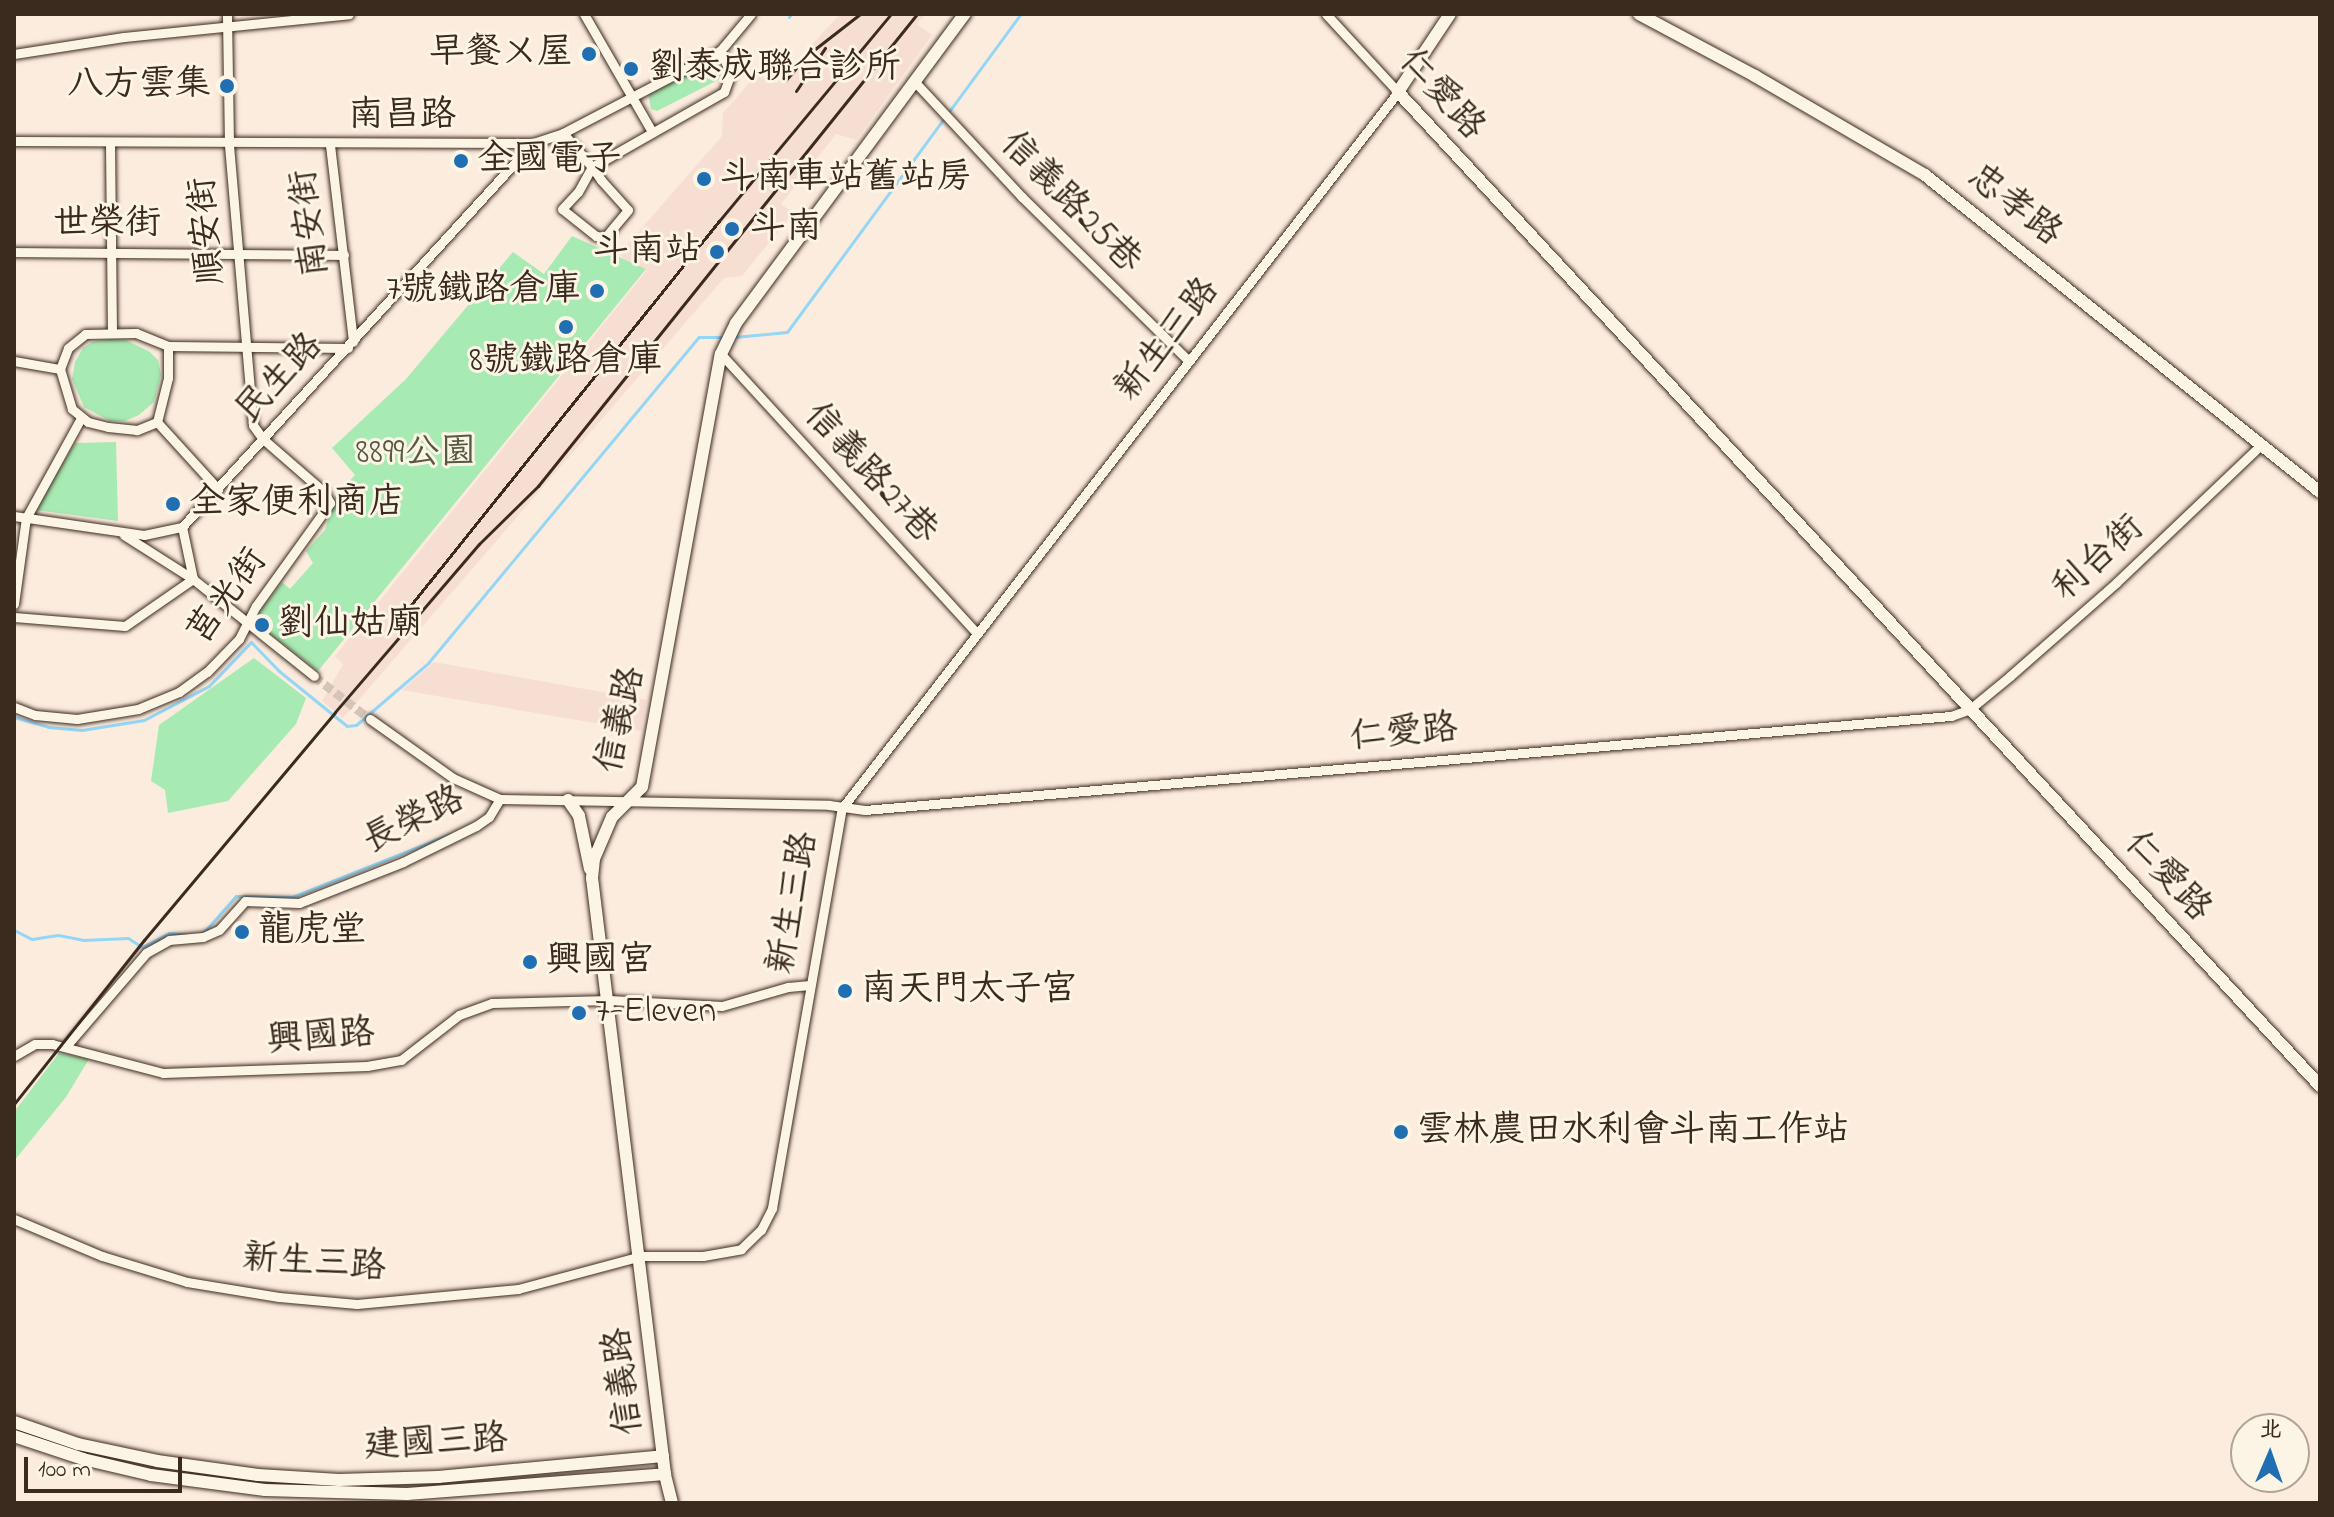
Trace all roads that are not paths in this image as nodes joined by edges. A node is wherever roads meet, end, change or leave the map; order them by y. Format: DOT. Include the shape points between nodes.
graph roads {
  1 [pos="227,14"];
  2 [pos="349,14"];
  3 [pos="584,14"];
  4 [pos="751,14"];
  5 [pos="965,14"];
  6 [pos="1326,14"];
  7 [pos="1450,14"];
  8 [pos="1639,14"];
  9 [pos="227,26"];
  10 [pos="720,51"];
  11 [pos="14,54"];
  12 [pos="915,82"];
  13 [pos="1398,92"];
  14 [pos="630,96"];
  15 [pos="652,132"];
  16 [pos="563,133"];
  17 [pos="14,141"];
  18 [pos="110,143"];
  19 [pos="533,143"];
  20 [pos="229,144"];
  21 [pos="330,145"];
  22 [pos="592,167"];
  23 [pos="14,252"];
  24 [pos="111,253"];
  25 [pos="238,253"];
  26 [pos="344,255"];
  27 [pos="112,331"];
  28 [pos="350,345"];
  29 [pos="168,346"];
  30 [pos="246,346"];
  31 [pos="721,354"];
  32 [pos="14,361"];
  33 [pos="1189,361"];
  34 [pos="60,369"];
  35 [pos="81,418"];
  36 [pos="157,422"];
  37 [pos="263,439"];
  38 [pos="2260,446"];
  39 [pos="218,489"];
  40 [pos="2320,492"];
  41 [pos="14,516"];
  42 [pos="26,518"];
  43 [pos="182,527"];
  44 [pos="122,534"];
  45 [pos="193,579"];
  46 [pos="14,604"];
  47 [pos="14,617"];
  48 [pos="247,624"];
  49 [pos="977,633"];
  50 [pos="314,676"];
  51 [pos="14,707"];
  52 [pos="1970,709"];
  53 [pos="370,719"];
  54 [pos="500,799"];
  55 [pos="568,800"];
  56 [pos="632,800"];
  57 [pos="842,808"];
  58 [pos="592,878"];
  59 [pos="810,985"];
  60 [pos="609,1000"];
  61 [pos="67,1045"];
  62 [pos="14,1056"];
  63 [pos="2320,1086"];
  64 [pos="14,1219"];
  65 [pos="641,1256"];
  66 [pos="14,1422"];
  67 [pos="14,1436"];
  68 [pos="663,1456"];
  69 [pos="665,1474"];
  70 [pos="672,1503"];
  1 -- 9 [label="street, 順安街"];
  2 -- 9 [label="street"];
  3 -- 14 [label="street"];
  4 -- 10 [label="street, 南昌路"];
  5 -- 12 [label="street, 信義路"];
  6 -- 13 [label="street, 仁愛路"];
  7 -- 13 [label="street, 新生三路"];
  8 -- 38 [label="street, 忠孝路" via="1925,175"];
  9 -- 11 [label="street"];
  9 -- 20 [label="street, 順安街"];
  10 -- 14 [label="street, 南昌路"];
  10 -- 15 [label="street" via="731,73 724,92"];
  12 -- 31 [label="street, 信義路" via="745,310"];
  12 -- 33 [label="street, 信義路25巷" via="1013,188"];
  13 -- 33 [label="street, 新生三路"];
  13 -- 52 [label="street, 仁愛路"];
  14 -- 15 [label="street"];
  14 -- 16 [label="street, 南昌路"];
  15 -- 22 [label="street"];
  16 -- 19 [label="street, 南昌路"];
  16 -- 22 [label="street"];
  17 -- 18 [label="street, 南昌路"];
  18 -- 20 [label="street, 南昌路"];
  18 -- 24 [label="street"];
  19 -- 21 [label="street, 南昌路"];
  19 -- 28 [label="street, 民生路"];
  20 -- 21 [label="street, 南昌路"];
  20 -- 25 [label="street, 順安街"];
  21 -- 26 [label="street, 南安街"];
  22 -- 22 [label="street" via="562,209 596,236 605,237 628,210"];
  23 -- 24 [label="street, 世榮街"];
  24 -- 25 [label="street, 世榮街"];
  24 -- 27 [label="street"];
  25 -- 26 [label="street, 世榮街"];
  25 -- 30 [label="street, 順安街"];
  26 -- 28 [label="street, 南安街"];
  27 -- 29 [label="street" via="136,333"];
  27 -- 34 [label="street" via="76,340"];
  28 -- 30 [label="street"];
  28 -- 37 [label="street, 民生路"];
  29 -- 30 [label="street"];
  29 -- 36 [label="street" via="168,378"];
  30 -- 37 [label="street, 順安街" via="253,425"];
  31 -- 49 [label="street, 信義路27巷"];
  31 -- 56 [label="street, 信義路" via="657,714 642,787"];
  32 -- 34 [label="street"];
  33 -- 49 [label="street, 新生三路"];
  34 -- 35 [label="street" via="66,397"];
  35 -- 36 [label="street" via="137,430"];
  35 -- 42 [label="street"];
  36 -- 39 [label="street"];
  37 -- 39 [label="street, 民生路"];
  37 -- 48 [label="street, 莒光街" via="330,503"];
  38 -- 40 [label="street, 忠孝路"];
  38 -- 52 [label="street, 利台街" via="2117,582"];
  39 -- 43 [label="street, 民生路"];
  41 -- 42 [label="street"];
  42 -- 44 [label="street"];
  42 -- 46 [label="street"];
  43 -- 44 [label="street"];
  43 -- 45 [label="street"];
  44 -- 45 [label="street"];
  45 -- 47 [label="street" via="125,626"];
  45 -- 48 [label="street"];
  48 -- 50 [label="street"];
  48 -- 51 [label="street, 莒光街" via="207,672 153,705 77,719"];
  49 -- 57 [label="street, 新生三路"];
  52 -- 57 [label="street, 仁愛路" via="1951,716 1575,749 881,809"];
  52 -- 63 [label="street, 仁愛路"];
  53 -- 54 [label="street" via="453,778"];
  54 -- 55 [label="street, 長榮路"];
  54 -- 61 [label="street, 長榮路" via="476,826 403,862 299,903 245,901 219,930 169,940 146,953"];
  55 -- 56 [label="street, 長榮路"];
  55 -- 58 [label="street" via="579,816"];
  56 -- 57 [label="street, 長榮路"];
  56 -- 58 [label="street, 信義路" via="605,829"];
  57 -- 59 [label="street, 新生三路"];
  58 -- 60 [label="street, 信義路"];
  59 -- 60 [label="street, 興國路" via="722,1006"];
  59 -- 65 [label="street, 新生三路" via="772,1208 761,1230 741,1249 729,1252"];
  60 -- 61 [label="street, 興國路" via="479,1006 448,1022 401,1060 367,1066 163,1073 128,1067"];
  60 -- 65 [label="street, 信義路"];
  61 -- 62 [label="street, 興國路" via="35,1044"];
  64 -- 65 [label="street, 新生三路" via="102,1256 187,1282 357,1304 518,1289"];
  65 -- 68 [label="street, 信義路"];
  66 -- 68 [label="street, 建國三路" via="78,1444 212,1469 339,1480 438,1477"];
  67 -- 69 [label="street, 建國三路" via="83,1459 214,1485 407,1494"];
  68 -- 69 [label="street, 信義路"];
  69 -- 70 [label="street, 信義路"];
}
